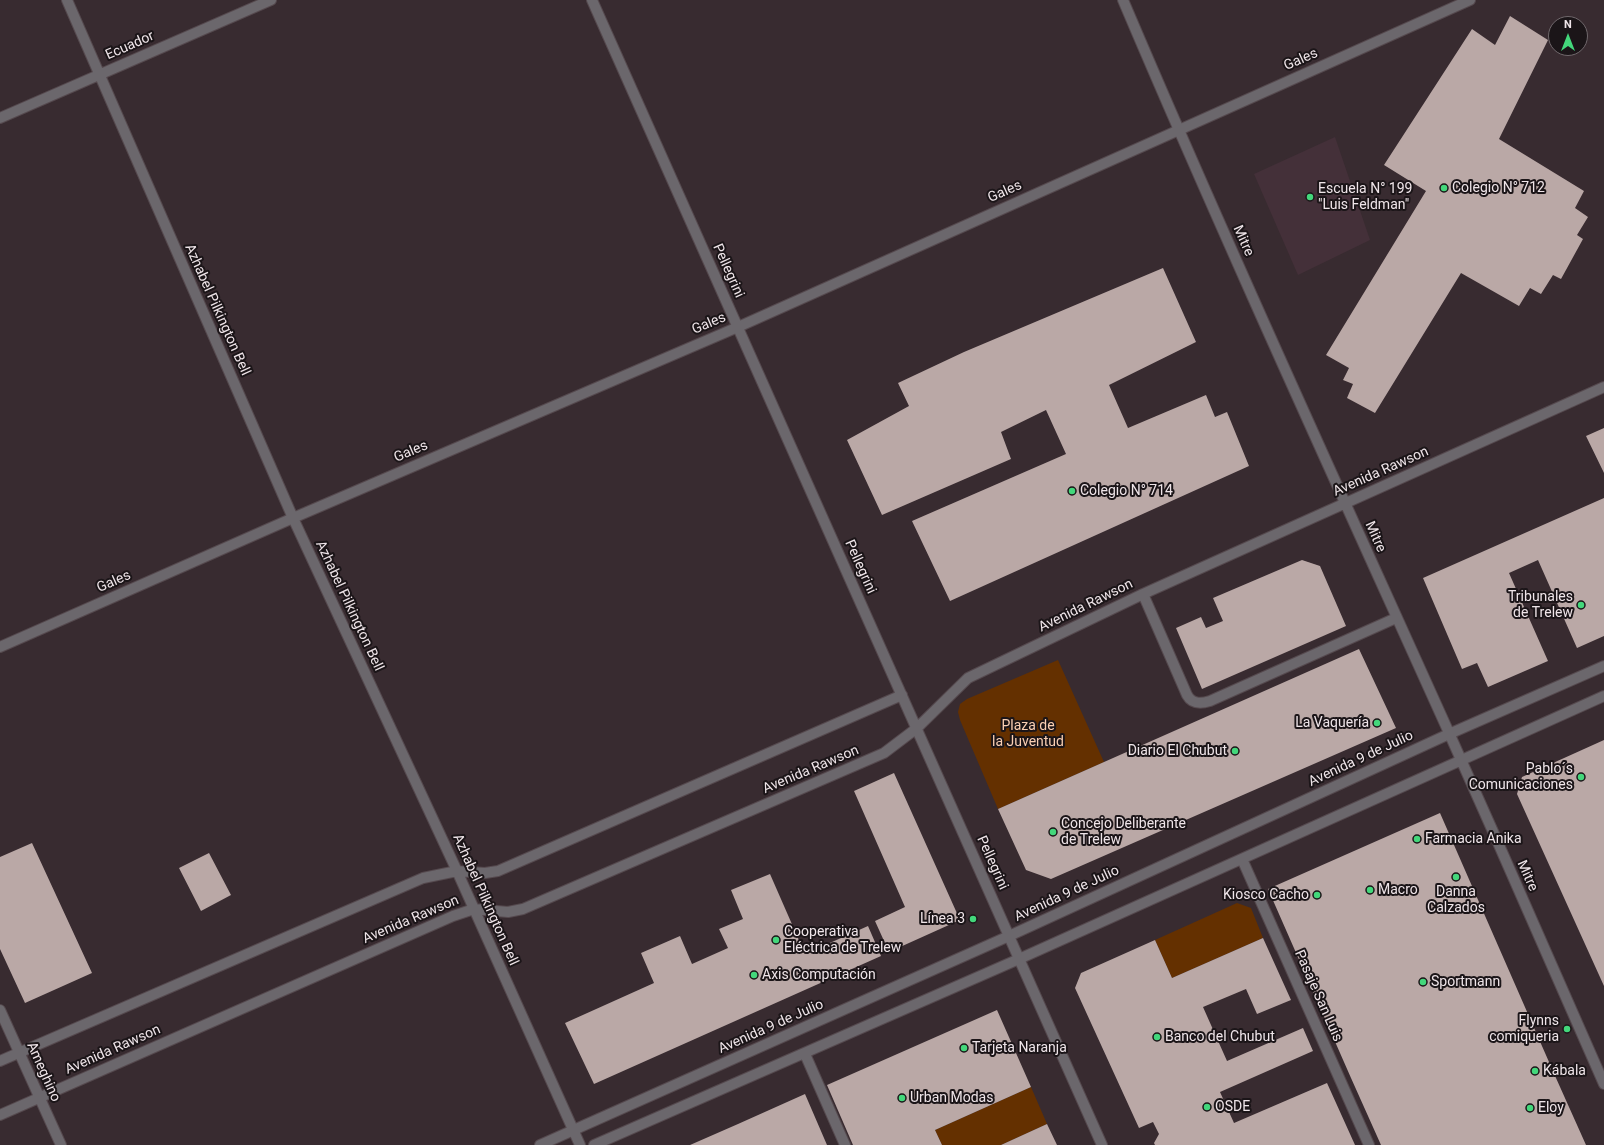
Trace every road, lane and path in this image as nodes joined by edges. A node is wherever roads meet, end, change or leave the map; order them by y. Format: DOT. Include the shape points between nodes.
graph roads {
  1 [pos="67,0"];
  2 [pos="270,0"];
  3 [pos="592,0"];
  4 [pos="1123,0"];
  5 [pos="1470,0"];
  6 [pos="100,75"];
  7 [pos="0,118"];
  8 [pos="1178,130"];
  9 [pos="738,327"];
  10 [pos="1604,387"];
  11 [pos="1344,504"];
  12 [pos="293,518"];
  13 [pos="1143,594"];
  14 [pos="1396,618"];
  15 [pos="0,647"];
  16 [pos="1604,666"];
  17 [pos="902,695"];
  18 [pos="1604,696"];
  19 [pos="916,728"];
  20 [pos="1449,734"];
  21 [pos="1461,760"];
  22 [pos="1242,859"];
  23 [pos="457,871"];
  24 [pos="474,909"];
  25 [pos="1009,936"];
  26 [pos="1019,959"];
  27 [pos="0,1010"];
  28 [pos="19,1052"];
  29 [pos="805,1054"];
  30 [pos="0,1061"];
  31 [pos="1604,1084"];
  32 [pos="40,1097"];
  33 [pos="0,1115"];
  34 [pos="573,1130"];
  35 [pos="61,1145"];
  36 [pos="540,1145"];
  37 [pos="580,1145"];
  38 [pos="594,1145"];
  39 [pos="845,1145"];
  40 [pos="1102,1145"];
  41 [pos="1369,1145"];
  1 -- 6 [label="street, Azhabel Pilkington Bell"];
  2 -- 6 [label="street, Ecuador"];
  3 -- 9 [label="street, Pellegrini"];
  4 -- 8 [label="street, Mitre"];
  5 -- 8 [label="street, Gales"];
  6 -- 7 [label="street, Ecuador"];
  6 -- 12 [label="street, Azhabel Pilkington Bell"];
  8 -- 9 [label="street, Gales"];
  8 -- 11 [label="street, Mitre"];
  9 -- 12 [label="street, Gales"];
  9 -- 17 [label="street, Pellegrini"];
  10 -- 11 [label="street, Avenida Rawson"];
  11 -- 13 [label="street, Avenida Rawson"];
  11 -- 14 [label="street, Mitre"];
  12 -- 15 [label="street, Gales"];
  12 -- 23 [label="street, Azhabel Pilkington Bell"];
  13 -- 14 [label="street" via="1187,695 1196,703 1210,702"];
  13 -- 19 [label="street, Avenida Rawson" via="968,678"];
  14 -- 20 [label="street, Mitre"];
  16 -- 20 [label="street, Avenida 9 de Julio"];
  17 -- 19 [label="street, Pellegrini"];
  17 -- 23 [label="street, Avenida Rawson" via="498,871"];
  18 -- 21 [label="street"];
  19 -- 24 [label="street, Avenida Rawson" via="884,753 523,909 508,912"];
  19 -- 25 [label="street, Pellegrini"];
  20 -- 21 [label="street, Mitre"];
  20 -- 25 [label="street, Avenida 9 de Julio"];
  21 -- 22 [label="street"];
  21 -- 31 [label="street, Mitre"];
  22 -- 26 [label="street"];
  22 -- 41 [label="street, Pasaje San Luis"];
  23 -- 24 [label="street, Azhabel Pilkington Bell"];
  23 -- 28 [label="street, Avenida Rawson" via="423,878"];
  24 -- 32 [label="street, Avenida Rawson"];
  24 -- 34 [label="street, Azhabel Pilkington Bell"];
  25 -- 26 [label="street, Pellegrini"];
  25 -- 34 [label="street, Avenida 9 de Julio"];
  26 -- 29 [label="street"];
  26 -- 40 [label="street, Pellegrini"];
  27 -- 28 [label="street, Ameghino"];
  28 -- 30 [label="street, Avenida Rawson"];
  28 -- 32 [label="street, Ameghino"];
  29 -- 38 [label="street"];
  29 -- 39 [label="street"];
  32 -- 33 [label="street, Avenida Rawson"];
  32 -- 35 [label="street, Ameghino"];
  34 -- 36 [label="street, Avenida 9 de Julio"];
  34 -- 37 [label="street, Azhabel Pilkington Bell"];
}
